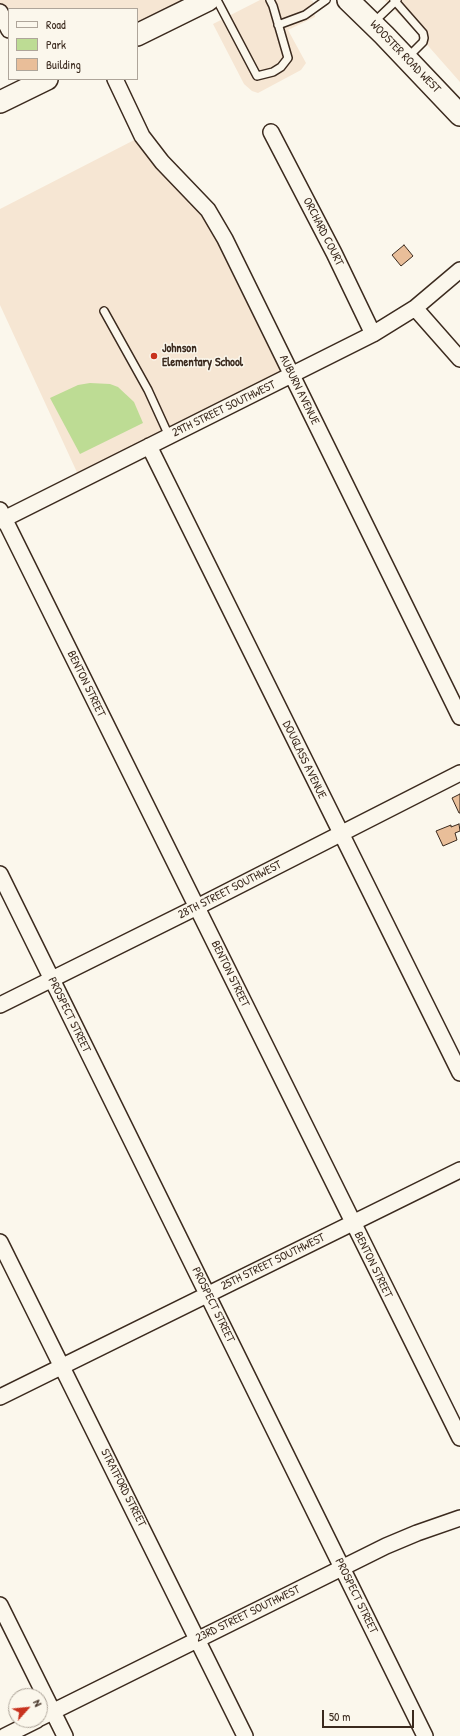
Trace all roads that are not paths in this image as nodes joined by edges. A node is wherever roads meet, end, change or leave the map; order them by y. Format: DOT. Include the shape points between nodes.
graph roads {
  1 [pos="208,0"];
  2 [pos="217,0"];
  3 [pos="270,0"];
  4 [pos="326,0"];
  5 [pos="348,0"];
  6 [pos="395,1"];
  7 [pos="0,12"];
  8 [pos="373,24"];
  9 [pos="278,25"];
  10 [pos="8,28"];
  11 [pos="138,35"];
  12 [pos="406,58"];
  13 [pos="115,80"];
  14 [pos="39,81"];
  15 [pos="0,102"];
  16 [pos="460,115"];
  17 [pos="271,132"];
  18 [pos="460,270"];
  19 [pos="415,308"];
  20 [pos="104,311"];
  21 [pos="373,334"];
  22 [pos="460,359"];
  23 [pos="292,375"];
  24 [pos="169,436"];
  25 [pos="149,446"];
  26 [pos="1,516"];
  27 [pos="460,717"];
  28 [pos="460,773"];
  29 [pos="341,833"];
  30 [pos="0,874"];
  31 [pos="197,907"];
  32 [pos="52,979"];
  33 [pos="0,1005"];
  34 [pos="460,1073"];
  35 [pos="460,1170"];
  36 [pos="353,1223"];
  37 [pos="0,1242"];
  38 [pos="208,1294"];
  39 [pos="62,1366"];
  40 [pos="0,1397"];
  41 [pos="460,1438"];
  42 [pos="460,1518"];
  43 [pos="342,1567"];
  44 [pos="0,1605"];
  45 [pos="198,1639"];
  46 [pos="35,1688"];
  47 [pos="48,1714"];
  48 [pos="48,1717"];
  49 [pos="21,1728"];
  50 [pos="5,1736"];
  51 [pos="65,1736"];
  52 [pos="245,1736"];
  53 [pos="425,1736"];
  1 -- 11 [label="main road"];
  2 -- 9 [label="lane" via="257,76 273,72 288,58"];
  3 -- 9 [label="lane"];
  4 -- 9 [label="lane" via="305,15"];
  5 -- 8 [label="main road, WOOSTER ROAD WEST"];
  6 -- 8 [label="lane"];
  6 -- 12 [label="lane" via="423,33 424,38"];
  7 -- 10 [label="street"];
  8 -- 12 [label="main road, WOOSTER ROAD WEST"];
  12 -- 16 [label="main road, WOOSTER ROAD WEST"];
  13 -- 23 [label="street, AUBURN AVENUE" via="142,136 214,220 252,291"];
  14 -- 15 [label="main road"];
  17 -- 21 [label="street, ORCHARD COURT"];
  18 -- 19 [label="street, 29TH STREET SOUTHWEST"];
  19 -- 21 [label="street, 29TH STREET SOUTHWEST"];
  19 -- 22 [label="street"];
  20 -- 24 [label="lane" via="148,390"];
  21 -- 23 [label="street, 29TH STREET SOUTHWEST"];
  23 -- 24 [label="street, 29TH STREET SOUTHWEST"];
  23 -- 27 [label="street, AUBURN AVENUE"];
  24 -- 25 [label="street, 29TH STREET SOUTHWEST"];
  25 -- 26 [label="street, 29TH STREET SOUTHWEST"];
  25 -- 29 [label="street, DOUGLASS AVENUE"];
  26 -- 31 [label="street, BENTON STREET"];
  28 -- 29 [label="street, 28TH STREET SOUTHWEST"];
  29 -- 31 [label="street, 28TH STREET SOUTHWEST"];
  29 -- 34 [label="street, DOUGLASS AVENUE"];
  30 -- 32 [label="street, PROSPECT STREET"];
  31 -- 32 [label="street, 28TH STREET SOUTHWEST"];
  31 -- 36 [label="street, BENTON STREET"];
  32 -- 33 [label="street, 28TH STREET SOUTHWEST"];
  32 -- 38 [label="street, PROSPECT STREET"];
  35 -- 36 [label="street, 25TH STREET SOUTHWEST"];
  36 -- 38 [label="street, 25TH STREET SOUTHWEST"];
  36 -- 41 [label="street, BENTON STREET"];
  37 -- 39 [label="street, STRATFORD STREET"];
  38 -- 39 [label="street, 25TH STREET SOUTHWEST"];
  38 -- 43 [label="street, PROSPECT STREET"];
  39 -- 40 [label="street, 25TH STREET SOUTHWEST"];
  39 -- 45 [label="street, STRATFORD STREET"];
  42 -- 43 [label="street, 23RD STREET SOUTHWEST" via="417,1533"];
  43 -- 45 [label="street, 23RD STREET SOUTHWEST"];
  43 -- 53 [label="street, PROSPECT STREET"];
  44 -- 46 [label="street"];
  45 -- 47 [label="street, 23RD STREET SOUTHWEST"];
  45 -- 52 [label="street, STRATFORD STREET"];
  48 -- 51 [label="street"];
  49 -- 50 [label="street"];
}
